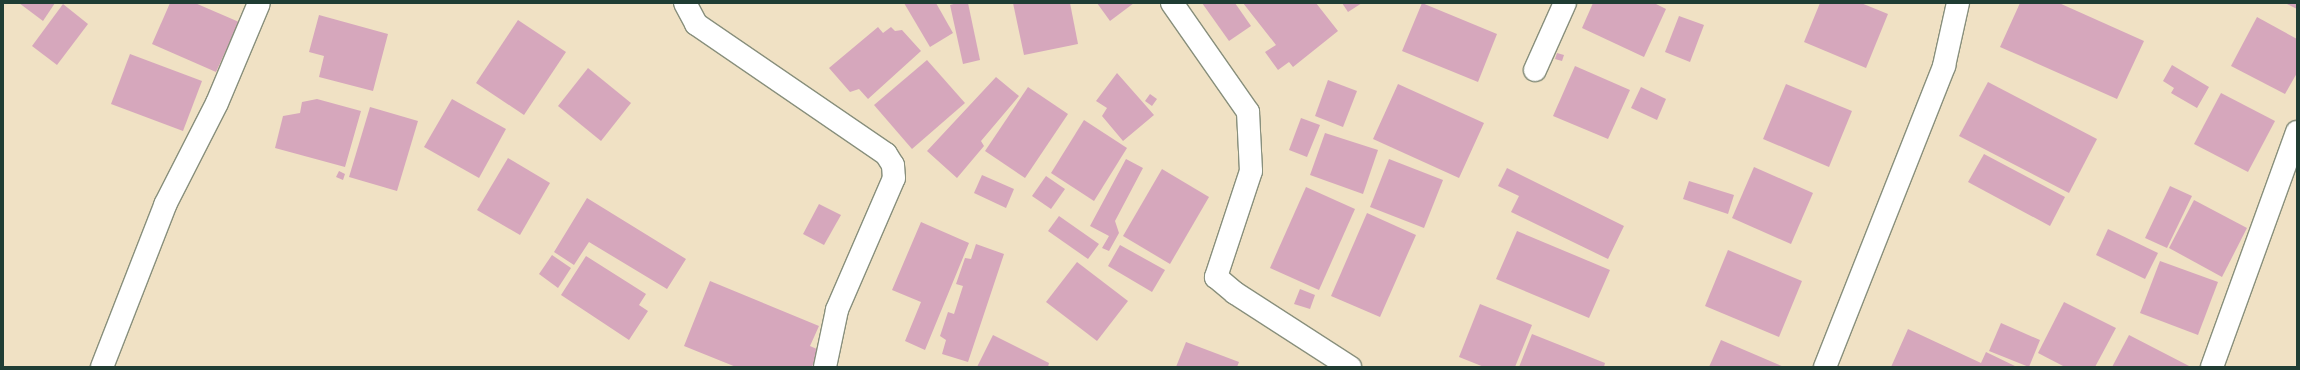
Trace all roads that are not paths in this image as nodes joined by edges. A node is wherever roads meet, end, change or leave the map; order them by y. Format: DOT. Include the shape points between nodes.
graph roads {
  1 [pos="259,3"];
  2 [pos="685,3"];
  3 [pos="1172,3"];
  4 [pos="1565,3"];
  5 [pos="1958,3"];
  6 [pos="1535,70"];
  7 [pos="2297,132"];
  8 [pos="102,367"];
  9 [pos="825,367"];
  10 [pos="1350,367"];
  11 [pos="1825,367"];
  12 [pos="2212,367"];
  1 -- 8 [label="street" via="217,103 165,206"];
  2 -- 9 [label="street" via="696,24 886,154 893,165 894,178 838,310"];
  3 -- 10 [label="street" via="1248,112 1251,171 1216,277 1234,293"];
  4 -- 6 [label="street"];
  5 -- 11 [label="street" via="1944,66"];
  7 -- 12 [label="street"];
}
